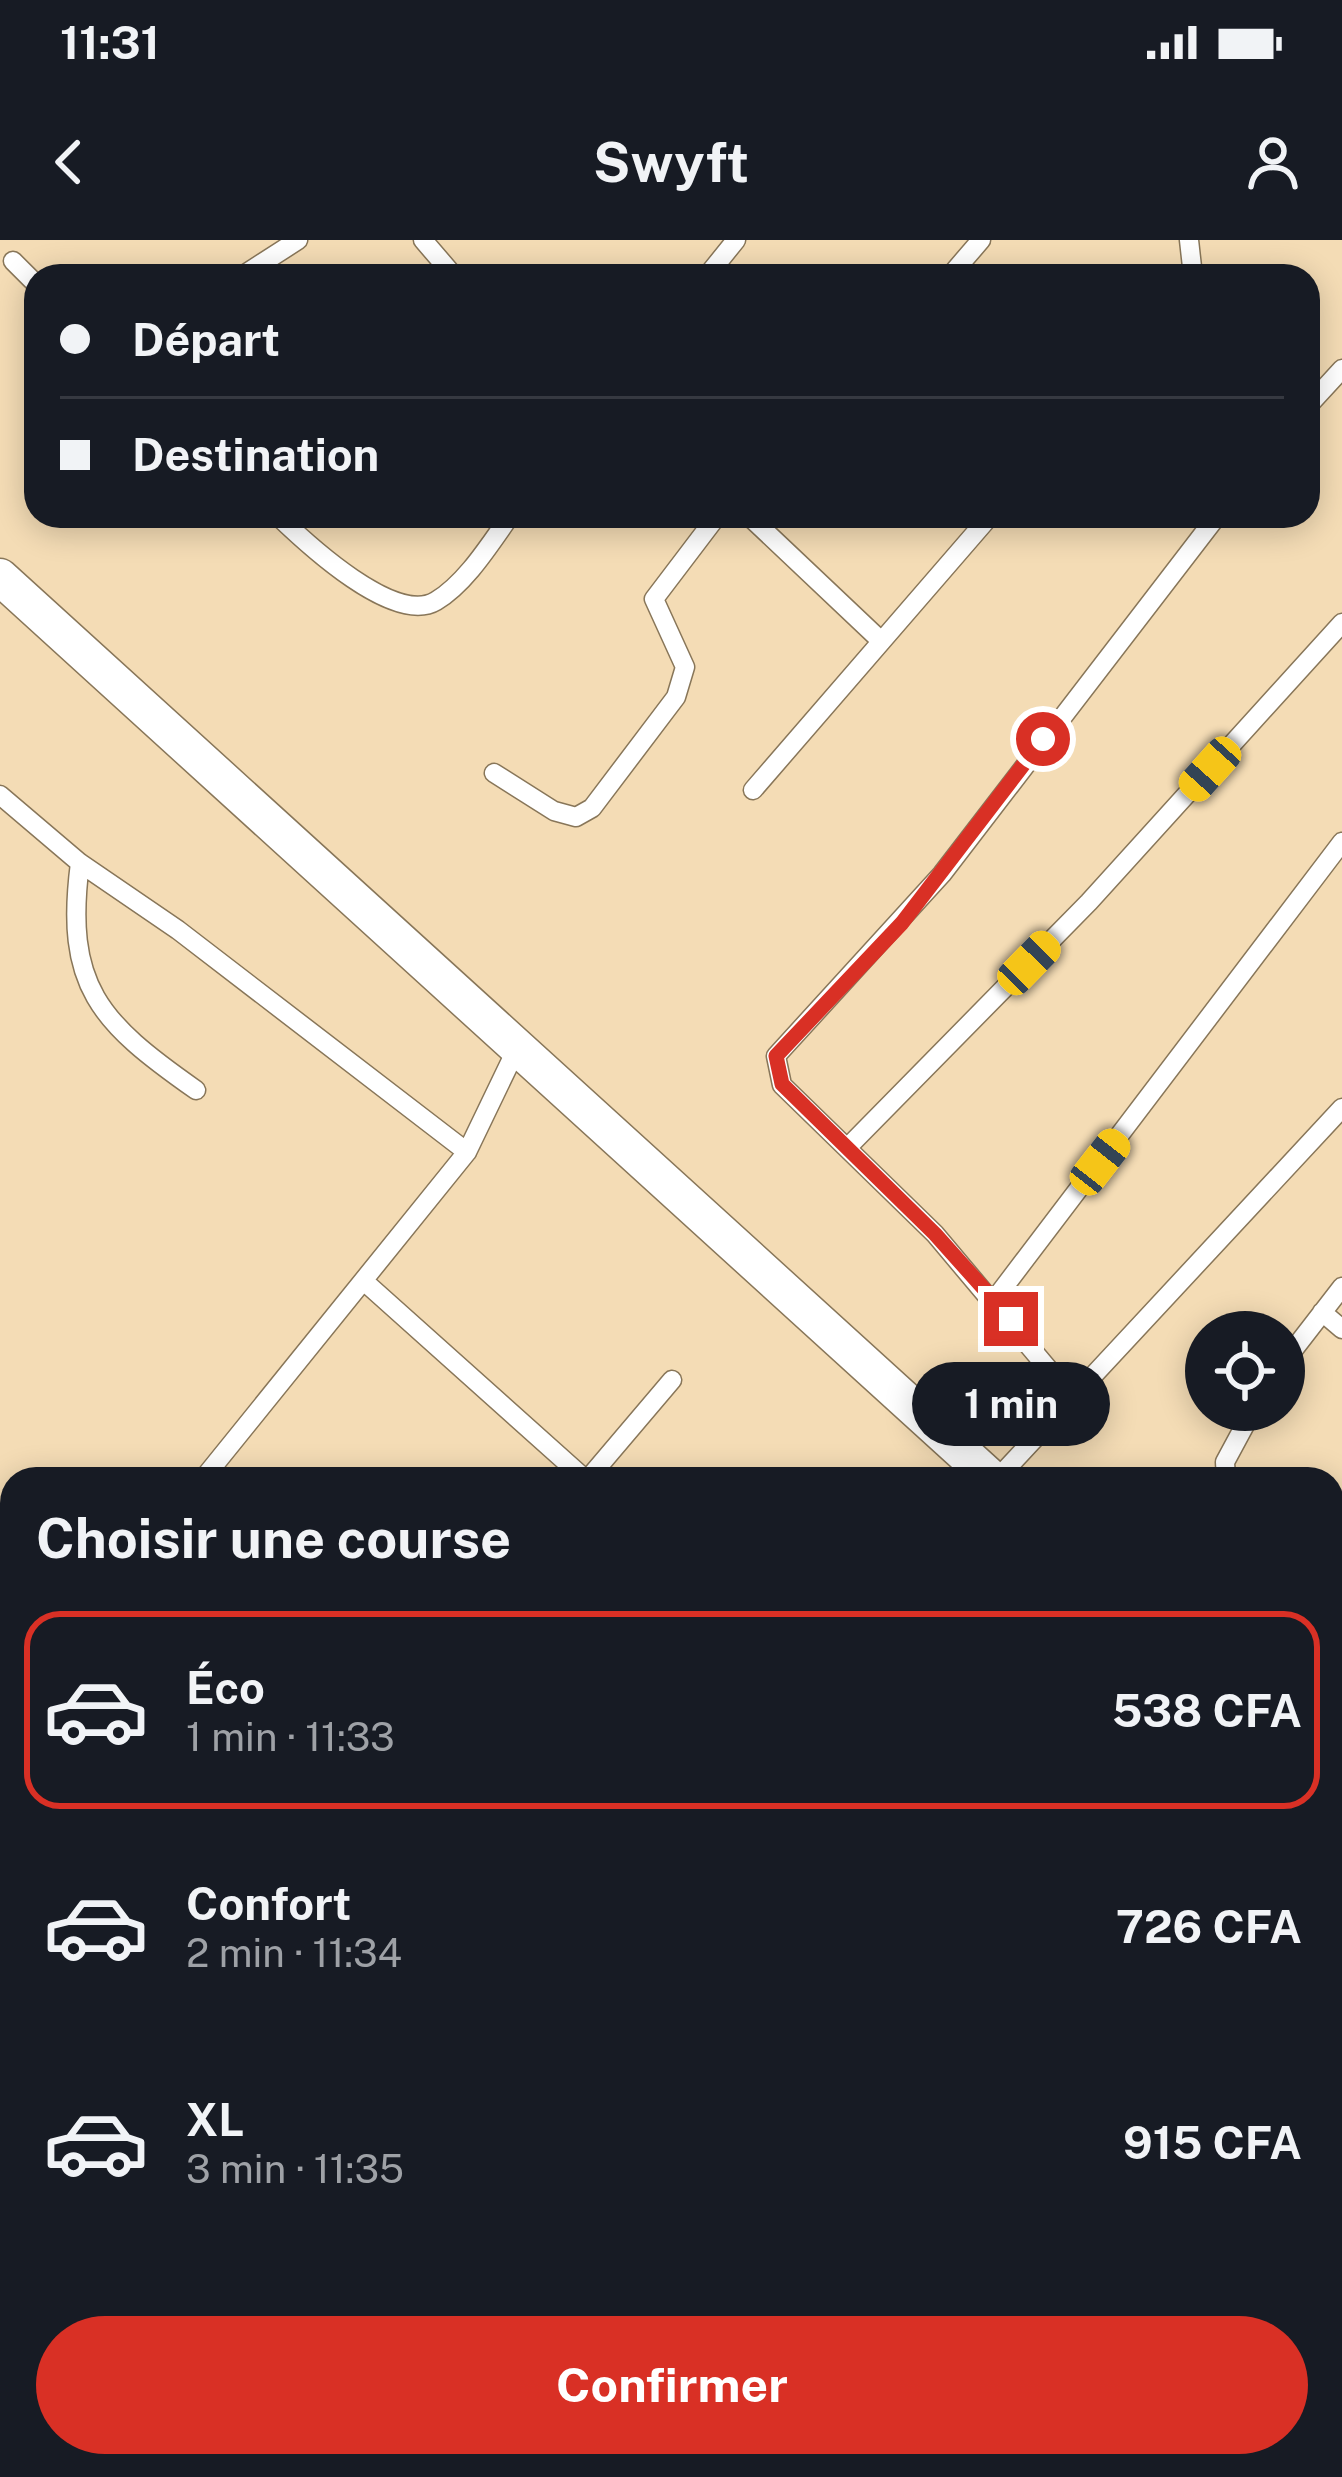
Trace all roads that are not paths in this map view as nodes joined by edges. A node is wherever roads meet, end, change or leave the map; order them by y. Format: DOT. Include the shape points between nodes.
graph roads {
  1 [pos="298,240"];
  2 [pos="423,240"];
  3 [pos="736,240"];
  4 [pos="981,240"];
  5 [pos="13,261"];
  6 [pos="261,264"];
  7 [pos="444,264"];
  8 [pos="717,264"];
  9 [pos="960,264"];
  10 [pos="24,272"];
  11 [pos="1342,369"];
  12 [pos="1320,393"];
  13 [pos="293,528"];
  14 [pos="501,528"];
  15 [pos="708,528"];
  16 [pos="762,528"];
  17 [pos="979,528"];
  18 [pos="1207,528"];
  19 [pos="0,578"];
  20 [pos="1342,623"];
  21 [pos="879,640"];
  22 [pos="494,773"];
  23 [pos="753,790"];
  24 [pos="0,795"];
  25 [pos="1342,842"];
  26 [pos="80,863"];
  27 [pos="518,1046"];
  28 [pos="196,1090"];
  29 [pos="1342,1108"];
  30 [pos="848,1147"];
  31 [pos="467,1152"];
  32 [pos="366,1283"];
  33 [pos="1342,1287"];
  34 [pos="995,1299"];
  35 [pos="1322,1312"];
  36 [pos="1342,1329"];
  37 [pos="1305,1334"];
  38 [pos="672,1380"];
  39 [pos="1071,1396"];
  40 [pos="1242,1431"];
  41 [pos="212,1467"];
  42 [pos="573,1467"];
  43 [pos="597,1467"];
  44 [pos="981,1467"];
  45 [pos="1005,1467"];
  46 [pos="1226,1467"];
  1 -- 6 [label="lane"];
  2 -- 7 [label="lane"];
  3 -- 8 [label="lane"];
  4 -- 9 [label="lane"];
  5 -- 10 [label="lane"];
  11 -- 12 [label="lane"];
  13 -- 14 [label="lane" via="403,607 434,603"];
  15 -- 22 [label="lane" via="654,599 685,667 676,697 592,808 576,817 554,811"];
  16 -- 21 [label="lane"];
  17 -- 21 [label="lane"];
  18 -- 30 [label="lane" via="943,874 776,1056 782,1084"];
  19 -- 27 [label="street"];
  20 -- 30 [label="lane" via="1089,902"];
  21 -- 23 [label="lane"];
  24 -- 26 [label="lane"];
  25 -- 34 [label="lane"];
  26 -- 28 [label="lane" via="72,923 93,995 128,1042"];
  26 -- 31 [label="lane"];
  27 -- 31 [label="lane"];
  27 -- 44 [label="street"];
  29 -- 39 [label="lane"];
  30 -- 34 [label="lane"];
  31 -- 32 [label="lane"];
  32 -- 41 [label="lane"];
  32 -- 42 [label="lane"];
  33 -- 35 [label="lane"];
  34 -- 39 [label="lane"];
  35 -- 36 [label="lane"];
  35 -- 37 [label="lane"];
  38 -- 43 [label="lane"];
  39 -- 45 [label="lane"];
  40 -- 46 [label="lane"];
}
